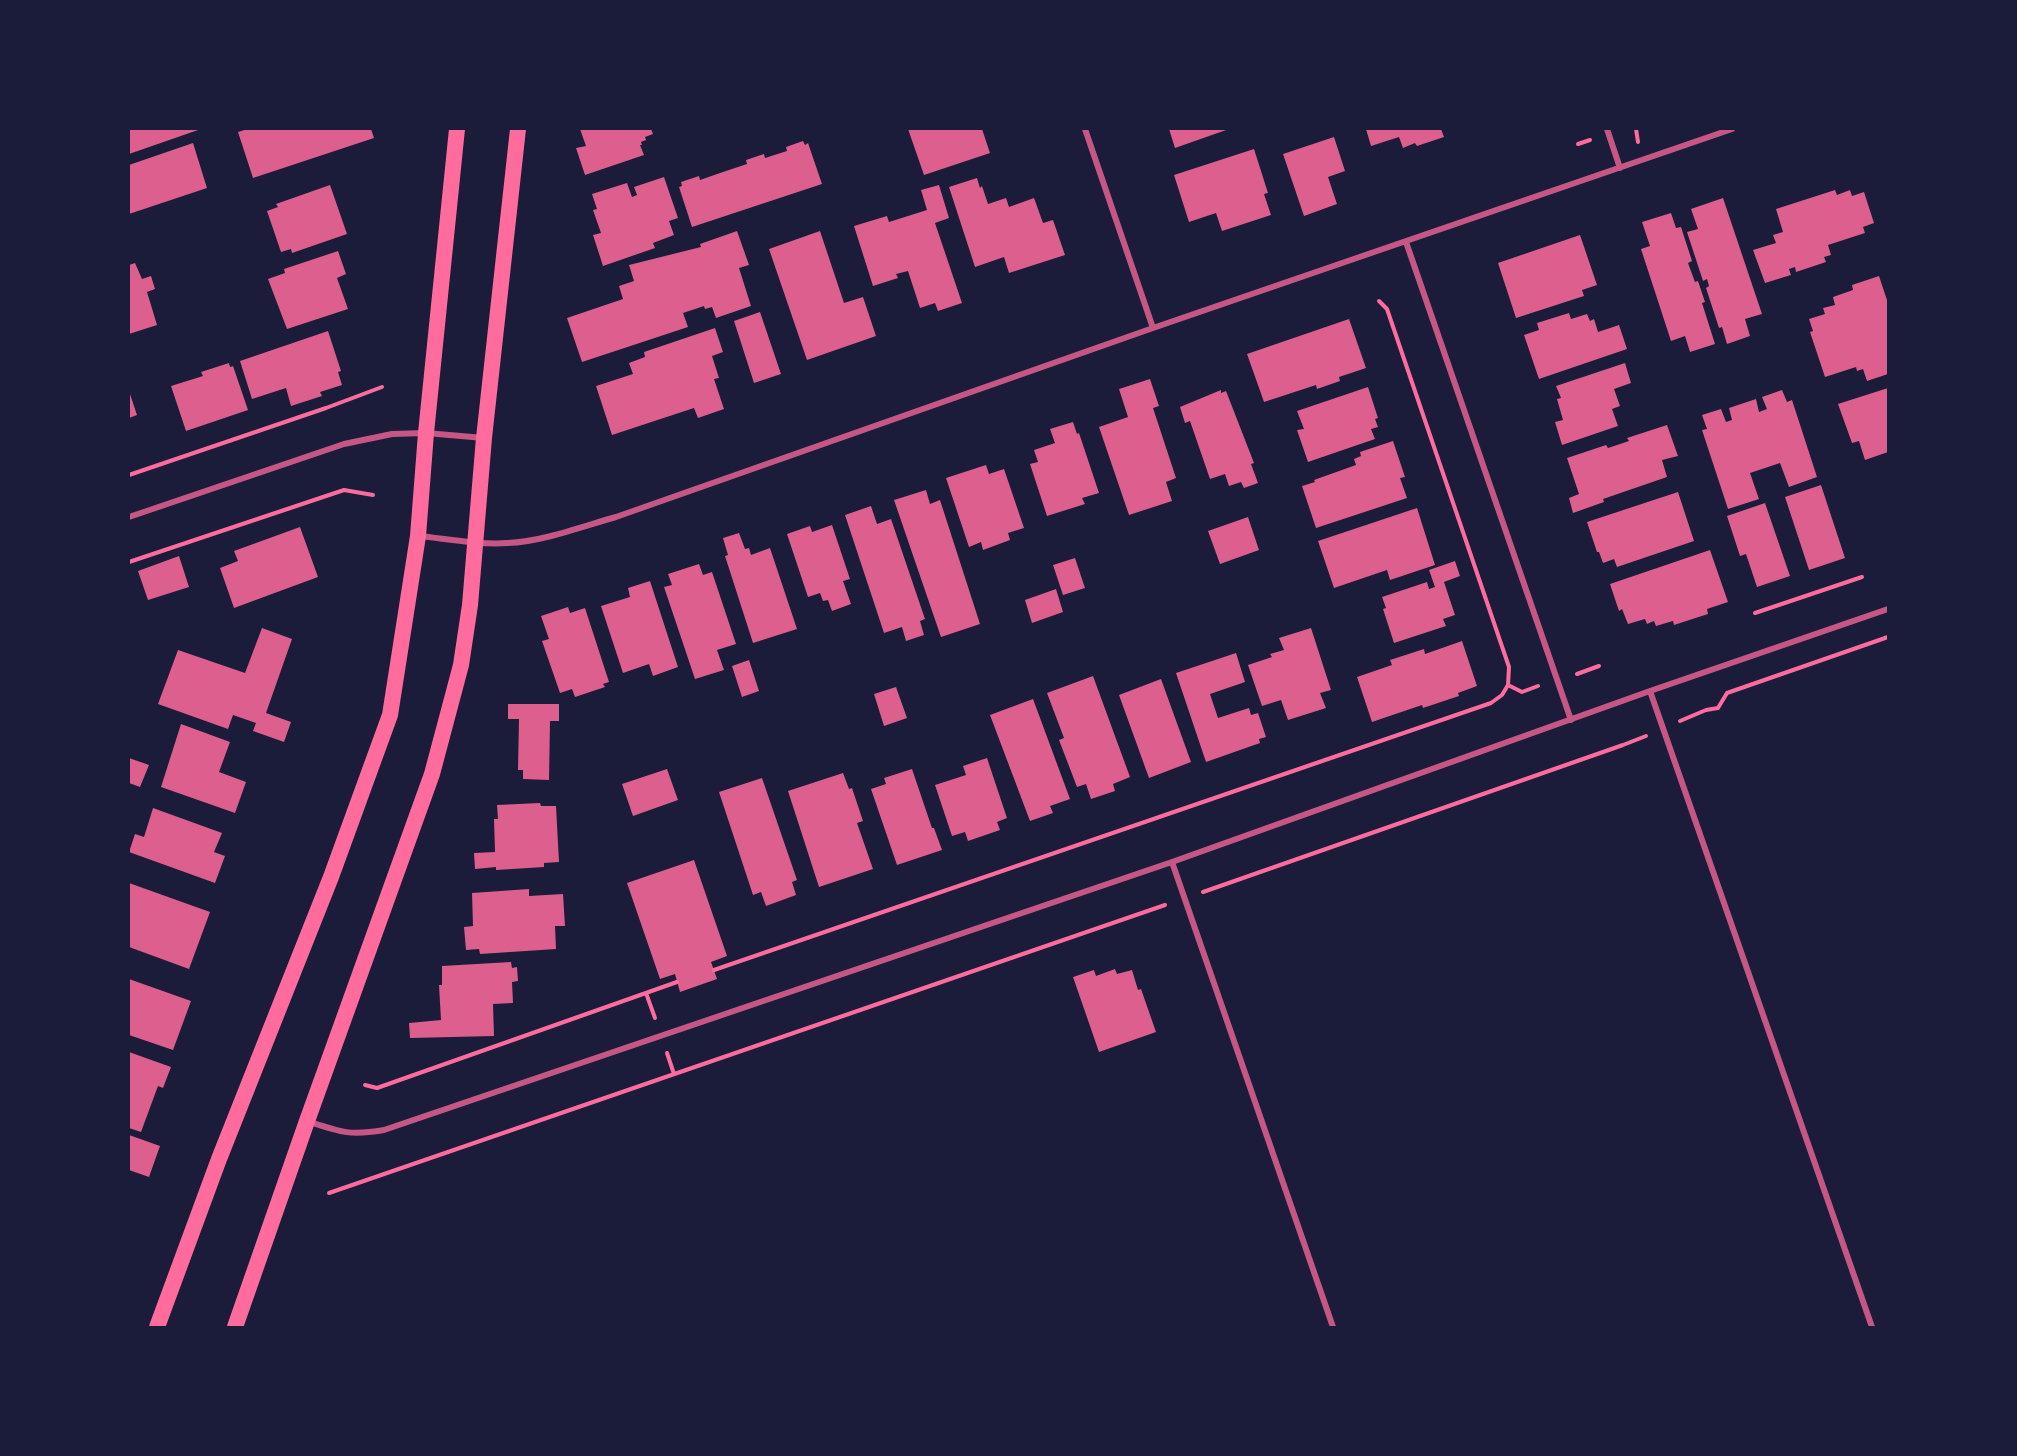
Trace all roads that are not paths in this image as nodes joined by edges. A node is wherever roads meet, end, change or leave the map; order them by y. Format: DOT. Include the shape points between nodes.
graph roads {
  1 [pos="457,129"];
  2 [pos="518,129"];
  3 [pos="1085,129"];
  4 [pos="1607,129"];
  5 [pos="1732,129"];
  6 [pos="1620,168"];
  7 [pos="1406,242"];
  8 [pos="1153,328"];
  9 [pos="426,433"];
  10 [pos="484,438"];
  11 [pos="129,518"];
  12 [pos="418,536"];
  13 [pos="476,543"];
  14 [pos="1888,609"];
  15 [pos="1650,691"];
  16 [pos="1571,720"];
  17 [pos="1172,862"];
  18 [pos="307,1121"];
  19 [pos="157,1327"];
  20 [pos="235,1327"];
  21 [pos="1333,1327"];
  22 [pos="1872,1327"];
  1 -- 9 [label="highway"];
  2 -- 10 [label="highway"];
  3 -- 8 [label="street"];
  4 -- 6 [label="street"];
  5 -- 6 [label="street"];
  6 -- 7 [label="street"];
  7 -- 8 [label="street"];
  7 -- 16 [label="street"];
  8 -- 13 [label="street" via="616,517 510,543"];
  9 -- 10 [label="street"];
  9 -- 11 [label="street" via="392,434 344,444"];
  9 -- 12 [label="highway"];
  10 -- 13 [label="highway"];
  12 -- 13 [label="street"];
  12 -- 19 [label="highway" via="390,715"];
  13 -- 18 [label="highway" via="461,665 432,774"];
  14 -- 15 [label="street"];
  15 -- 16 [label="street"];
  15 -- 22 [label="street"];
  16 -- 17 [label="street"];
  17 -- 18 [label="street" via="384,1130 338,1132"];
  17 -- 21 [label="street"];
  18 -- 20 [label="highway"];
}
